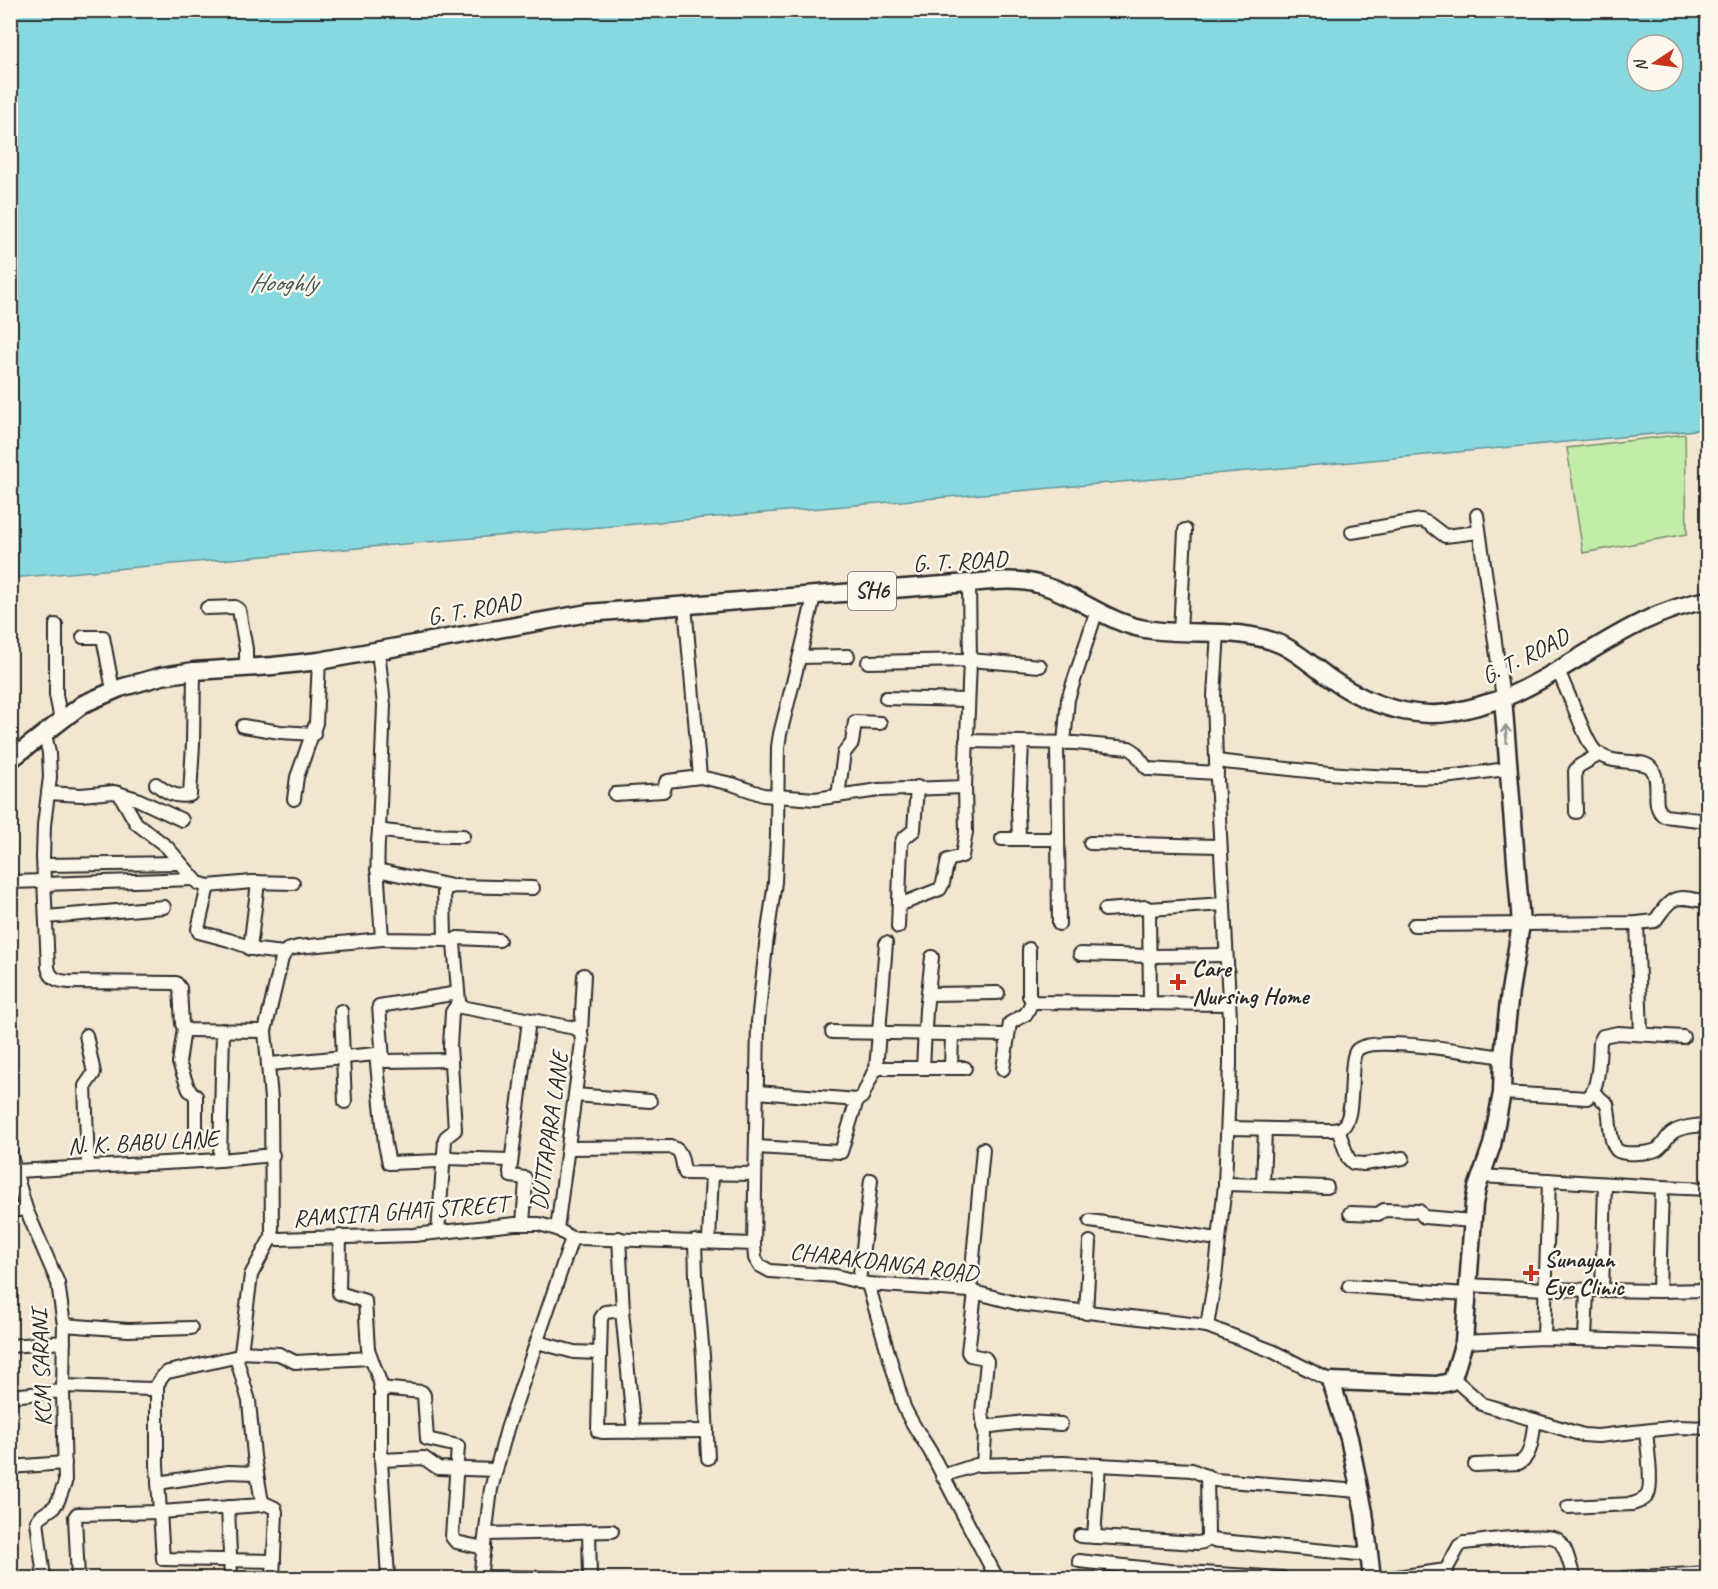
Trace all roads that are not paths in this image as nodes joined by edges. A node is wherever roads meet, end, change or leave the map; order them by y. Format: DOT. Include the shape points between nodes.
graph roads {
  1 [pos="1477,515"];
  2 [pos="1185,530"];
  3 [pos="1352,532"];
  4 [pos="1479,532"];
  5 [pos="969,583"];
  6 [pos="814,596"];
  7 [pos="1707,600"];
  8 [pos="685,605"];
  9 [pos="207,608"];
  10 [pos="1097,610"];
  11 [pos="56,625"];
  12 [pos="1218,632"];
  13 [pos="1180,633"];
  14 [pos="83,638"];
  15 [pos="378,650"];
  16 [pos="848,656"];
  17 [pos="800,657"];
  18 [pos="319,660"];
  19 [pos="970,660"];
  20 [pos="868,662"];
  21 [pos="1040,666"];
  22 [pos="246,668"];
  23 [pos="1558,670"];
  24 [pos="194,671"];
  25 [pos="112,690"];
  26 [pos="886,698"];
  27 [pos="1503,698"];
  28 [pos="968,700"];
  29 [pos="61,720"];
  30 [pos="880,723"];
  31 [pos="243,726"];
  32 [pos="45,734"];
  33 [pos="314,734"];
  34 [pos="966,741"];
  35 [pos="1022,742"];
  36 [pos="1060,743"];
  37 [pos="1600,754"];
  38 [pos="10,760"];
  39 [pos="1216,767"];
  40 [pos="1509,769"];
  41 [pos="700,777"];
  42 [pos="156,784"];
  43 [pos="917,787"];
  44 [pos="965,787"];
  45 [pos="48,793"];
  46 [pos="119,793"];
  47 [pos="615,794"];
  48 [pos="838,796"];
  49 [pos="778,797"];
  50 [pos="294,799"];
  51 [pos="1576,812"];
  52 [pos="182,820"];
  53 [pos="1707,820"];
  54 [pos="380,830"];
  55 [pos="463,836"];
  56 [pos="1002,839"];
  57 [pos="1019,839"];
  58 [pos="1058,839"];
  59 [pos="1090,843"];
  60 [pos="1220,846"];
  61 [pos="180,863"];
  62 [pos="44,865"];
  63 [pos="377,870"];
  64 [pos="194,879"];
  65 [pos="10,882"];
  66 [pos="44,882"];
  67 [pos="258,882"];
  68 [pos="293,883"];
  69 [pos="208,886"];
  70 [pos="452,886"];
  71 [pos="533,888"];
  72 [pos="1707,902"];
  73 [pos="1224,904"];
  74 [pos="898,905"];
  75 [pos="164,907"];
  76 [pos="1149,909"];
  77 [pos="1105,910"];
  78 [pos="46,917"];
  79 [pos="1637,923"];
  80 [pos="1059,924"];
  81 [pos="1521,924"];
  82 [pos="1414,925"];
  83 [pos="898,927"];
  84 [pos="382,939"];
  85 [pos="449,940"];
  86 [pos="499,940"];
  87 [pos="886,943"];
  88 [pos="250,949"];
  89 [pos="1029,949"];
  90 [pos="284,953"];
  91 [pos="1080,954"];
  92 [pos="1226,955"];
  93 [pos="1150,956"];
  94 [pos="932,957"];
  95 [pos="584,975"];
  96 [pos="998,993"];
  97 [pos="928,994"];
  98 [pos="458,998"];
  99 [pos="1032,1002"];
  100 [pos="1150,1003"];
  101 [pos="1229,1004"];
  102 [pos="340,1011"];
  103 [pos="529,1020"];
  104 [pos="184,1028"];
  105 [pos="223,1030"];
  106 [pos="265,1031"];
  107 [pos="581,1032"];
  108 [pos="831,1032"];
  109 [pos="879,1033"];
  110 [pos="925,1034"];
  111 [pos="952,1034"];
  112 [pos="86,1035"];
  113 [pos="1007,1035"];
  114 [pos="1641,1035"];
  115 [pos="1683,1037"];
  116 [pos="379,1057"];
  117 [pos="1503,1057"];
  118 [pos="342,1058"];
  119 [pos="450,1060"];
  120 [pos="270,1064"];
  121 [pos="923,1068"];
  122 [pos="951,1068"];
  123 [pos="965,1068"];
  124 [pos="1003,1069"];
  125 [pos="876,1070"];
  126 [pos="757,1092"];
  127 [pos="1593,1092"];
  128 [pos="1502,1093"];
  129 [pos="575,1095"];
  130 [pos="857,1100"];
  131 [pos="650,1101"];
  132 [pos="345,1102"];
  133 [pos="1707,1125"];
  134 [pos="1228,1128"];
  135 [pos="1265,1129"];
  136 [pos="1338,1130"];
  137 [pos="196,1142"];
  138 [pos="756,1147"];
  139 [pos="568,1148"];
  140 [pos="983,1149"];
  141 [pos="273,1155"];
  142 [pos="445,1158"];
  143 [pos="1403,1158"];
  144 [pos="220,1160"];
  145 [pos="511,1160"];
  146 [pos="12,1162"];
  147 [pos="88,1166"];
  148 [pos="712,1173"];
  149 [pos="755,1174"];
  150 [pos="1481,1176"];
  151 [pos="871,1180"];
  152 [pos="1549,1180"];
  153 [pos="1225,1184"];
  154 [pos="1605,1184"];
  155 [pos="1263,1185"];
  156 [pos="1327,1187"];
  157 [pos="1662,1187"];
  158 [pos="1707,1188"];
  159 [pos="26,1209"];
  160 [pos="10,1211"];
  161 [pos="1350,1213"];
  162 [pos="1090,1221"];
  163 [pos="1472,1221"];
  164 [pos="522,1224"];
  165 [pos="557,1229"];
  166 [pos="438,1232"];
  167 [pos="272,1236"];
  168 [pos="340,1236"];
  169 [pos="619,1238"];
  170 [pos="573,1239"];
  171 [pos="1218,1239"];
  172 [pos="695,1241"];
  173 [pos="709,1241"];
  174 [pos="1090,1242"];
  175 [pos="754,1244"];
  176 [pos="864,1283"];
  177 [pos="1349,1286"];
  178 [pos="1467,1289"];
  179 [pos="1545,1289"];
  180 [pos="1587,1290"];
  181 [pos="1707,1290"];
  182 [pos="1602,1291"];
  183 [pos="1659,1291"];
  184 [pos="973,1292"];
  185 [pos="622,1311"];
  186 [pos="1086,1313"];
  187 [pos="64,1325"];
  188 [pos="1207,1326"];
  189 [pos="191,1328"];
  190 [pos="1544,1338"];
  191 [pos="1586,1339"];
  192 [pos="64,1342"];
  193 [pos="537,1342"];
  194 [pos="1464,1342"];
  195 [pos="1707,1343"];
  196 [pos="10,1346"];
  197 [pos="599,1353"];
  198 [pos="239,1355"];
  199 [pos="370,1358"];
  200 [pos="1453,1378"];
  201 [pos="1331,1381"];
  202 [pos="157,1386"];
  203 [pos="63,1388"];
  204 [pos="380,1388"];
  205 [pos="10,1396"];
  206 [pos="1534,1420"];
  207 [pos="1062,1424"];
  208 [pos="983,1427"];
  209 [pos="1707,1428"];
  210 [pos="707,1431"];
  211 [pos="1646,1431"];
  212 [pos="634,1432"];
  213 [pos="708,1458"];
  214 [pos="381,1460"];
  215 [pos="65,1463"];
  216 [pos="983,1465"];
  217 [pos="1099,1465"];
  218 [pos="1475,1465"];
  219 [pos="10,1467"];
  220 [pos="457,1469"];
  221 [pos="496,1470"];
  222 [pos="257,1473"];
  223 [pos="942,1476"];
  224 [pos="1207,1476"];
  225 [pos="158,1483"];
  226 [pos="1360,1491"];
  227 [pos="262,1502"];
  228 [pos="228,1507"];
  229 [pos="1568,1507"];
  230 [pos="160,1512"];
  231 [pos="589,1531"];
  232 [pos="612,1531"];
  233 [pos="486,1534"];
  234 [pos="1080,1536"];
  235 [pos="1094,1537"];
  236 [pos="1208,1538"];
  237 [pos="484,1548"];
  238 [pos="1369,1555"];
  239 [pos="230,1560"];
  240 [pos="274,1561"];
  241 [pos="1079,1561"];
  242 [pos="1707,1573"];
  243 [pos="44,1578"];
  244 [pos="78,1578"];
  245 [pos="231,1578"];
  246 [pos="273,1578"];
  247 [pos="388,1578"];
  248 [pos="480,1578"];
  249 [pos="557,1578"];
  250 [pos="590,1578"];
  251 [pos="997,1578"];
  252 [pos="1283,1578"];
  253 [pos="1372,1578"];
  254 [pos="1390,1578"];
  255 [pos="1575,1578"];
  256 [pos="1624,1578"];
  1 -- 4 [label="street"];
  2 -- 13 [label="street"];
  3 -- 4 [label="street" via="1421,520 1445,536"];
  4 -- 27 [label="street"];
  5 -- 6 [label="main road, G. T. ROAD / SH6"];
  5 -- 10 [label="main road, G. T. ROAD / SH6" via="1035,583"];
  5 -- 19 [label="street"];
  6 -- 8 [label="main road, G. T. ROAD / SH6"];
  6 -- 17 [label="street"];
  7 -- 23 [label="main road, G. T. ROAD / SH6" via="1649,617"];
  8 -- 15 [label="main road, G. T. ROAD / SH6" via="588,613"];
  8 -- 41 [label="street"];
  9 -- 22 [label="street" via="239,610"];
  10 -- 13 [label="main road, G. T. ROAD / SH6" via="1130,626"];
  10 -- 36 [label="street" via="1068,699"];
  11 -- 29 [label="street" via="56,695"];
  12 -- 13 [label="main road, G. T. ROAD / SH6"];
  12 -- 27 [label="main road, G. T. ROAD / SH6" via="1263,638 1282,645 1359,696 1408,713 1449,713"];
  12 -- 39 [label="street" via="1214,696"];
  14 -- 25 [label="street" via="103,637"];
  15 -- 18 [label="main road, G. T. ROAD / SH6"];
  15 -- 54 [label="street" via="384,705"];
  16 -- 17 [label="street"];
  17 -- 49 [label="street" via="780,734"];
  18 -- 22 [label="main road, G. T. ROAD / SH6"];
  18 -- 33 [label="street"];
  19 -- 20 [label="street"];
  19 -- 21 [label="street"];
  19 -- 28 [label="street"];
  22 -- 24 [label="main road, G. T. ROAD / SH6"];
  23 -- 27 [label="main road, G. T. ROAD / SH6"];
  23 -- 37 [label="street" via="1586,735"];
  24 -- 25 [label="main road, G. T. ROAD / SH6"];
  24 -- 42 [label="street" via="190,795 170,794"];
  25 -- 29 [label="main road, G. T. ROAD / SH6"];
  26 -- 28 [label="street"];
  40 -- 27 [label="main road, one-way"];
  28 -- 34 [label="street"];
  29 -- 32 [label="main road, G. T. ROAD / SH6"];
  30 -- 48 [label="street" via="854,724 852,742 844,753"];
  31 -- 33 [label="street"];
  32 -- 38 [label="main road, G. T. ROAD / SH6"];
  32 -- 45 [label="street" via="50,767"];
  33 -- 50 [label="street" via="297,777"];
  34 -- 35 [label="street"];
  34 -- 44 [label="street"];
  35 -- 36 [label="street"];
  35 -- 57 [label="street"];
  36 -- 39 [label="street" via="1129,748 1149,769"];
  36 -- 58 [label="street"];
  37 -- 51 [label="street" via="1575,771"];
  37 -- 53 [label="street" via="1651,767 1659,813"];
  39 -- 40 [label="street" via="1390,777 1443,777"];
  39 -- 60 [label="street"];
  40 -- 81 [label="main road"];
  41 -- 47 [label="street" via="668,781 663,791"];
  41 -- 49 [label="street"];
  43 -- 44 [label="street"];
  43 -- 48 [label="street"];
  43 -- 74 [label="street" via="914,830 901,844"];
  44 -- 74 [label="street" via="963,855 948,860 938,890"];
  45 -- 46 [label="street"];
  45 -- 62 [label="street"];
  46 -- 52 [label="street"];
  46 -- 61 [label="street" via="136,823 167,847"];
  48 -- 49 [label="street"];
  49 -- 126 [label="street" via="775,882 758,1022"];
  54 -- 55 [label="street"];
  54 -- 63 [label="street"];
  56 -- 57 [label="street"];
  57 -- 58 [label="street"];
  58 -- 80 [label="street"];
  59 -- 60 [label="street"];
  60 -- 73 [label="street"];
  61 -- 62 [label="street"];
  61 -- 64 [label="street"];
  62 -- 66 [label="street"];
  63 -- 70 [label="street"];
  63 -- 84 [label="street"];
  64 -- 66 [label="street"];
  64 -- 69 [label="street"];
  65 -- 66 [label="street"];
  66 -- 78 [label="street"];
  67 -- 68 [label="street"];
  67 -- 69 [label="street"];
  67 -- 88 [label="street"];
  69 -- 88 [label="street" via="199,932"];
  70 -- 71 [label="street"];
  70 -- 85 [label="street" via="444,892"];
  72 -- 79 [label="street" via="1679,897 1669,901 1655,921"];
  73 -- 76 [label="street"];
  73 -- 92 [label="street"];
  74 -- 83 [label="street"];
  75 -- 78 [label="street"];
  76 -- 77 [label="street"];
  76 -- 93 [label="street"];
  78 -- 104 [label="street" via="51,976 69,982 176,983 180,988"];
  79 -- 81 [label="street"];
  79 -- 114 [label="street"];
  81 -- 82 [label="street"];
  81 -- 117 [label="main road"];
  84 -- 85 [label="street"];
  84 -- 90 [label="street" via="298,947"];
  85 -- 86 [label="street"];
  85 -- 98 [label="street"];
  87 -- 109 [label="street"];
  88 -- 90 [label="street"];
  89 -- 99 [label="street"];
  90 -- 106 [label="street, RAMSITA GHAT STREET"];
  91 -- 93 [label="street"];
  92 -- 93 [label="street"];
  92 -- 101 [label="street"];
  93 -- 100 [label="street"];
  94 -- 97 [label="street"];
  95 -- 107 [label="street"];
  96 -- 97 [label="street"];
  97 -- 110 [label="street"];
  98 -- 103 [label="street, DUTTAPARA LANE" via="464,1009"];
  98 -- 116 [label="street" via="379,1006"];
  98 -- 119 [label="street" via="452,1016"];
  99 -- 100 [label="street"];
  99 -- 113 [label="street" via="1026,1014 1010,1023"];
  100 -- 101 [label="street"];
  101 -- 134 [label="street"];
  102 -- 118 [label="street"];
  103 -- 107 [label="street, DUTTAPARA LANE"];
  103 -- 145 [label="street"];
  104 -- 105 [label="street"];
  104 -- 137 [label="street" via="179,1064 189,1090 196,1096"];
  105 -- 106 [label="street"];
  105 -- 144 [label="street"];
  106 -- 120 [label="street, RAMSITA GHAT STREET"];
  107 -- 129 [label="street, DUTTAPARA LANE"];
  108 -- 109 [label="street"];
  109 -- 110 [label="street"];
  109 -- 125 [label="street"];
  110 -- 111 [label="street"];
  110 -- 121 [label="street"];
  111 -- 113 [label="street"];
  111 -- 122 [label="street"];
  112 -- 147 [label="street" via="94,1071 85,1086"];
  113 -- 124 [label="street"];
  114 -- 115 [label="street"];
  114 -- 127 [label="street" via="1603,1036"];
  116 -- 118 [label="street"];
  116 -- 119 [label="street"];
  116 -- 142 [label="street" via="388,1163"];
  117 -- 128 [label="main road"];
  117 -- 136 [label="street" via="1417,1045 1363,1046 1354,1053 1348,1116 1346,1124"];
  118 -- 120 [label="street"];
  118 -- 132 [label="street"];
  119 -- 142 [label="street" via="455,1129 446,1137"];
  120 -- 141 [label="street, RAMSITA GHAT STREET"];
  121 -- 122 [label="street"];
  121 -- 125 [label="street"];
  122 -- 123 [label="street"];
  125 -- 130 [label="street"];
  126 -- 130 [label="street"];
  126 -- 138 [label="street"];
  127 -- 128 [label="street" via="1587,1098"];
  127 -- 133 [label="street" via="1608,1104 1612,1138 1619,1152 1654,1151 1671,1133"];
  128 -- 150 [label="main road" via="1492,1145"];
  129 -- 131 [label="street"];
  129 -- 139 [label="street, DUTTAPARA LANE"];
  130 -- 138 [label="street" via="841,1152"];
  134 -- 135 [label="street"];
  134 -- 153 [label="street"];
  135 -- 136 [label="street"];
  135 -- 155 [label="street"];
  136 -- 143 [label="street" via="1353,1163"];
  138 -- 149 [label="street"];
  139 -- 148 [label="street" via="675,1148 685,1173"];
  139 -- 165 [label="street, DUTTAPARA LANE"];
  140 -- 184 [label="street"];
  141 -- 144 [label="street, N. K. BABU LANE"];
  141 -- 167 [label="street, RAMSITA GHAT STREET"];
  142 -- 145 [label="street"];
  142 -- 166 [label="street"];
  144 -- 147 [label="street, N. K. BABU LANE"];
  145 -- 164 [label="street" via="510,1175 526,1181"];
  146 -- 147 [label="street, N. K. BABU LANE"];
  146 -- 159 [label="street, KCM SARANI"];
  148 -- 149 [label="street"];
  148 -- 173 [label="street"];
  149 -- 175 [label="street"];
  150 -- 152 [label="street"];
  150 -- 163 [label="main road"];
  151 -- 176 [label="street"];
  152 -- 154 [label="street"];
  152 -- 179 [label="street"];
  153 -- 155 [label="street"];
  153 -- 171 [label="street"];
  154 -- 157 [label="street"];
  154 -- 182 [label="street"];
  155 -- 156 [label="street"];
  157 -- 158 [label="street"];
  157 -- 183 [label="street"];
  159 -- 160 [label="street"];
  159 -- 187 [label="street, KCM SARANI" via="58,1283"];
  161 -- 163 [label="street" via="1419,1211 1424,1217"];
  162 -- 171 [label="street"];
  163 -- 178 [label="main road"];
  164 -- 165 [label="street, RAMSITA GHAT STREET"];
  164 -- 166 [label="street, RAMSITA GHAT STREET"];
  165 -- 170 [label="street, DUTTAPARA LANE"];
  166 -- 168 [label="street, RAMSITA GHAT STREET"];
  167 -- 168 [label="street, RAMSITA GHAT STREET"];
  167 -- 198 [label="street" via="251,1275"];
  168 -- 199 [label="street" via="339,1292 366,1301"];
  169 -- 170 [label="street"];
  169 -- 172 [label="street"];
  169 -- 185 [label="street"];
  170 -- 193 [label="street"];
  171 -- 188 [label="street"];
  172 -- 173 [label="street"];
  172 -- 210 [label="street"];
  173 -- 175 [label="street"];
  174 -- 186 [label="street"];
  175 -- 176 [label="street, CHARAKDANGA ROAD" via="759,1265 770,1270 836,1276"];
  176 -- 184 [label="street, CHARAKDANGA ROAD"];
  176 -- 223 [label="street" via="904,1407"];
  177 -- 178 [label="street"];
  178 -- 179 [label="street"];
  178 -- 194 [label="main road"];
  179 -- 180 [label="street"];
  179 -- 190 [label="street"];
  180 -- 182 [label="street"];
  180 -- 191 [label="street"];
  181 -- 183 [label="street"];
  182 -- 183 [label="street"];
  184 -- 186 [label="street, CHARAKDANGA ROAD" via="1020,1304"];
  184 -- 208 [label="street" via="968,1352 987,1361"];
  185 -- 197 [label="street" via="601,1316"];
  185 -- 212 [label="street"];
  186 -- 188 [label="street, CHARAKDANGA ROAD"];
  187 -- 189 [label="street" via="128,1330"];
  187 -- 192 [label="street, KCM SARANI"];
  188 -- 201 [label="street, CHARAKDANGA ROAD" via="1272,1351"];
  190 -- 191 [label="street"];
  190 -- 194 [label="street"];
  191 -- 195 [label="street"];
  192 -- 196 [label="street"];
  192 -- 203 [label="street, KCM SARANI"];
  193 -- 197 [label="street" via="574,1352"];
  193 -- 221 [label="street"];
  194 -- 200 [label="main road"];
  197 -- 212 [label="street" via="598,1431"];
  198 -- 199 [label="street" via="279,1354 295,1362"];
  198 -- 202 [label="street" via="168,1372"];
  198 -- 222 [label="street"];
  199 -- 204 [label="street"];
  200 -- 201 [label="main road" via="1437,1385"];
  200 -- 206 [label="street" via="1482,1404"];
  201 -- 226 [label="main road"];
  202 -- 203 [label="street"];
  202 -- 225 [label="street"];
  203 -- 205 [label="street"];
  203 -- 215 [label="street, KCM SARANI"];
  204 -- 214 [label="street"];
  204 -- 220 [label="street" via="424,1393 426,1438 458,1446"];
  206 -- 211 [label="street" via="1583,1435"];
  206 -- 218 [label="street" via="1525,1460"];
  207 -- 208 [label="street" via="1025,1422"];
  208 -- 216 [label="street"];
  209 -- 211 [label="street"];
  210 -- 212 [label="street"];
  210 -- 213 [label="street"];
  211 -- 229 [label="street" via="1647,1496 1632,1504"];
  214 -- 220 [label="street" via="424,1458 438,1468"];
  214 -- 247 [label="street"];
  215 -- 219 [label="street"];
  215 -- 243 [label="street, KCM SARANI" via="62,1494 37,1521"];
  216 -- 217 [label="street"];
  216 -- 223 [label="street"];
  217 -- 224 [label="street" via="1191,1470"];
  217 -- 235 [label="street"];
  220 -- 221 [label="street"];
  220 -- 237 [label="street" via="452,1537 456,1542"];
  221 -- 233 [label="street"];
  222 -- 225 [label="street" via="228,1472"];
  222 -- 227 [label="street"];
  223 -- 251 [label="street"];
  224 -- 226 [label="street" via="1215,1480"];
  224 -- 236 [label="street"];
  225 -- 230 [label="street"];
  226 -- 238 [label="main road"];
  227 -- 228 [label="street"];
  227 -- 240 [label="street" via="276,1512"];
  228 -- 230 [label="street"];
  228 -- 239 [label="street"];
  230 -- 239 [label="street" via="164,1560"];
  230 -- 244 [label="street" via="75,1514"];
  231 -- 232 [label="street"];
  231 -- 233 [label="street"];
  231 -- 250 [label="street"];
  233 -- 237 [label="street"];
  234 -- 235 [label="street"];
  235 -- 236 [label="street" via="1198,1543"];
  236 -- 238 [label="street"];
  237 -- 248 [label="street"];
  238 -- 253 [label="main road"];
  239 -- 240 [label="street"];
  239 -- 245 [label="street"];
  240 -- 246 [label="street"];
  241 -- 252 [label="street"];
  242 -- 256 [label="street"];
  248 -- 249 [label="street"];
  254 -- 255 [label="street" via="1446,1570 1464,1543 1539,1536 1559,1540"];
}
